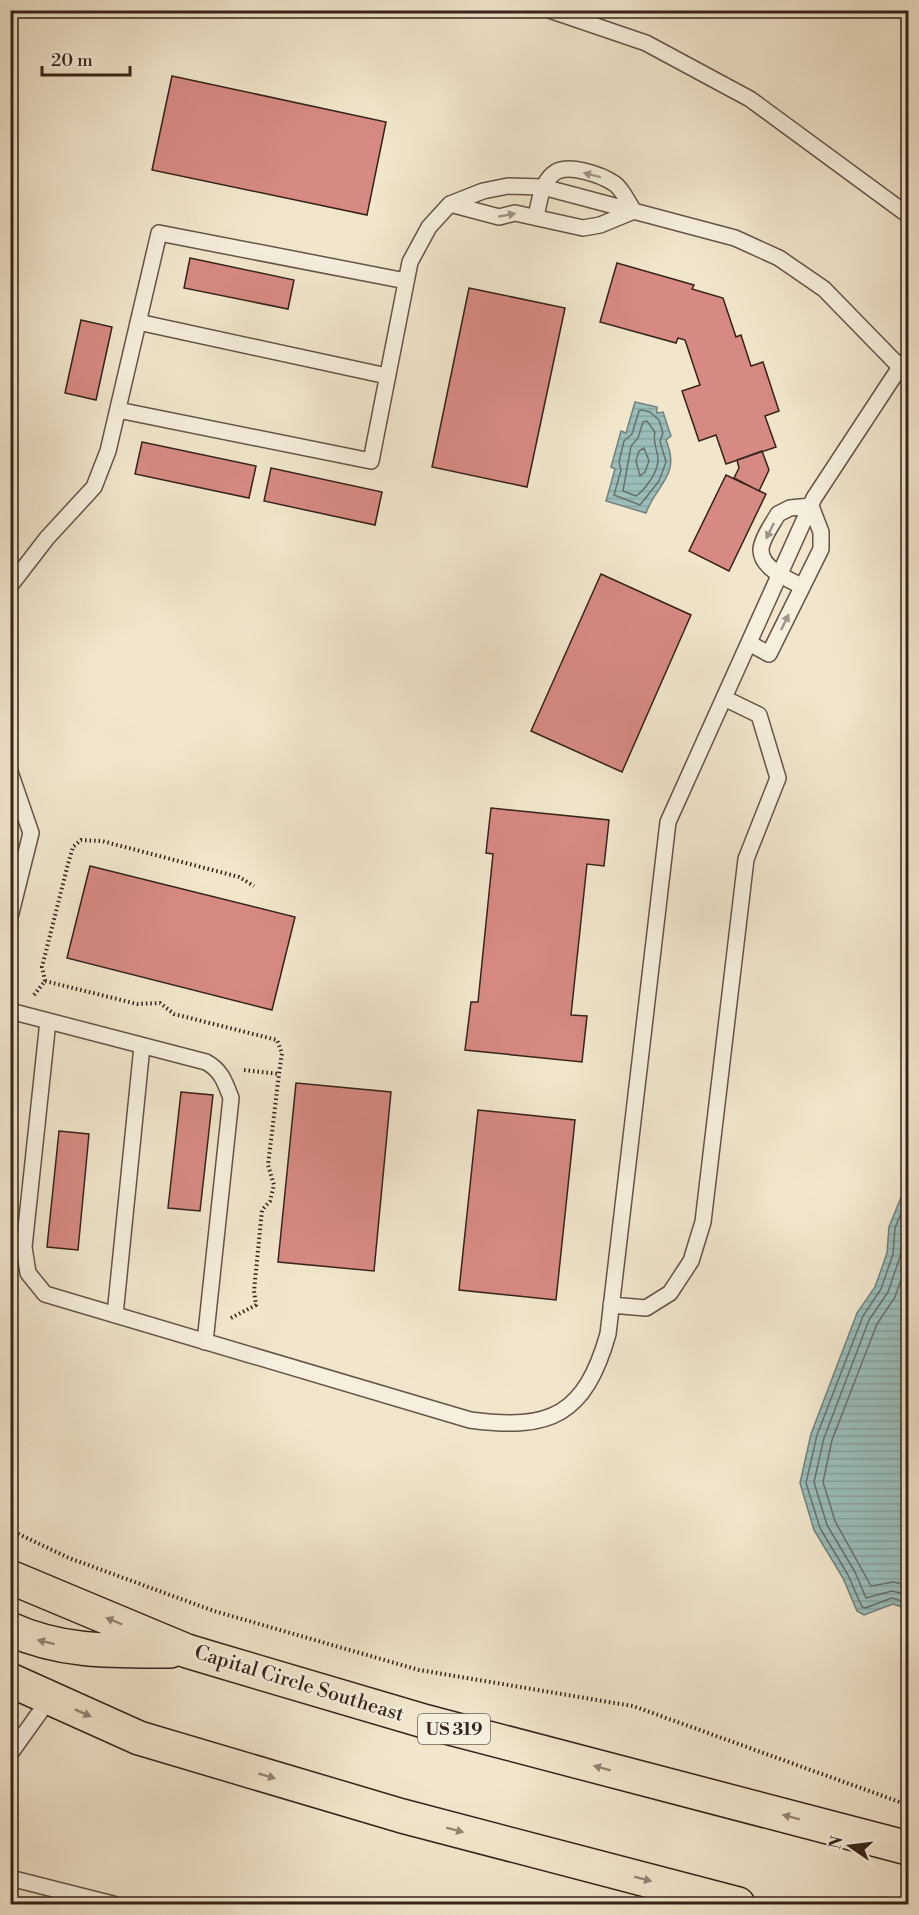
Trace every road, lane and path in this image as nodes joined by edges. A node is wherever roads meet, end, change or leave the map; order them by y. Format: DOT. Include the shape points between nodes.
graph roads {
  1 [pos="549,10"];
  2 [pos="543,187"];
  3 [pos="450,204"];
  4 [pos="634,211"];
  5 [pos="909,215"];
  6 [pos="536,217"];
  7 [pos="406,281"];
  8 [pos="138,322"];
  9 [pos="906,364"];
  10 [pos="387,376"];
  11 [pos="118,410"];
  12 [pos="811,506"];
  13 [pos="780,575"];
  14 [pos="10,586"];
  15 [pos="802,586"];
  16 [pos="749,643"];
  17 [pos="724,698"];
  18 [pos="10,772"];
  19 [pos="254,886"];
  20 [pos="10,917"];
  21 [pos="45,981"];
  22 [pos="17,1013"];
  23 [pos="48,1021"];
  24 [pos="142,1046"];
  25 [pos="216,1067"];
  26 [pos="279,1074"];
  27 [pos="611,1305"];
  28 [pos="115,1315"];
  29 [pos="211,1343"];
  30 [pos="10,1530"];
  31 [pos="10,1578"];
  32 [pos="10,1629"];
  33 [pos="187,1651"];
  34 [pos="10,1680"];
  35 [pos="50,1698"];
  36 [pos="10,1754"];
  37 [pos="909,1805"];
  38 [pos="909,1848"];
  39 [pos="10,1878"];
  40 [pos="113,1905"];
  41 [pos="738,1905"];
  1 -- 5 [label="lane" via="646,43 750,99"];
  2 -- 3 [label="lane" via="508,186"];
  2 -- 4 [label="lane"];
  4 -- 2 [label="lane, one-way" via="617,185 601,177 564,168"];
  2 -- 6 [label="lane"];
  3 -- 6 [label="lane, one-way" via="499,217 515,213"];
  3 -- 7 [label="lane" via="429,227 410,262"];
  4 -- 6 [label="lane" via="583,228"];
  4 -- 9 [label="lane" via="735,238 779,258 824,289"];
  7 -- 8 [label="lane" via="159,233"];
  7 -- 10 [label="lane"];
  8 -- 10 [label="lane"];
  8 -- 11 [label="lane"];
  9 -- 12 [label="lane"];
  10 -- 11 [label="lane" via="371,461"];
  11 -- 14 [label="lane" via="94,487"];
  12 -- 13 [label="lane"];
  12 -- 13 [label="lane, one-way" via="790,508 778,514 761,548 764,558"];
  12 -- 15 [label="lane" via="821,532 820,549"];
  13 -- 15 [label="lane"];
  13 -- 16 [label="lane"];
  16 -- 15 [label="lane, one-way" via="770,654"];
  16 -- 17 [label="lane"];
  17 -- 27 [label="lane" via="668,822"];
  17 -- 27 [label="lane" via="759,715 778,778 746,859 703,1222 691,1261 670,1293 646,1308"];
  18 -- 20 [label="lane" via="31,833"];
  19 -- 21 [label="path" via="239,877 102,841 81,840 73,847 68,864 42,967"];
  21 -- 22 [label="path"];
  21 -- 26 [label="path" via="137,1004 160,1003 174,1014 277,1041 282,1053"];
  22 -- 23 [label="lane"];
  23 -- 24 [label="lane"];
  23 -- 28 [label="lane" via="24,1247 28,1273 45,1294"];
  24 -- 25 [label="lane"];
  24 -- 28 [label="lane"];
  25 -- 26 [label="path"];
  25 -- 29 [label="lane" via="231,1098"];
  26 -- 29 [label="path" via="268,1165 274,1185 270,1201 261,1210 256,1305 232,1316"];
  27 -- 29 [label="lane" via="608,1334 589,1385 575,1402 532,1423 505,1425 470,1420"];
  28 -- 29 [label="lane"];
  30 -- 37 [label="path" via="69,1558 214,1611 419,1670 633,1706"];
  33 -- 31 [label="main road, Capital Circle Southeast / US 319, one-way"];
  33 -- 32 [label="main road, one-way" via="91,1650 40,1642"];
  38 -- 33 [label="main road, Capital Circle Southeast / US 319, one-way" via="426,1722"];
  34 -- 35 [label="main road"];
  35 -- 36 [label="lane"];
  35 -- 41 [label="main road, one-way" via="150,1742 402,1816"];
  39 -- 40 [label="lane"];
}
